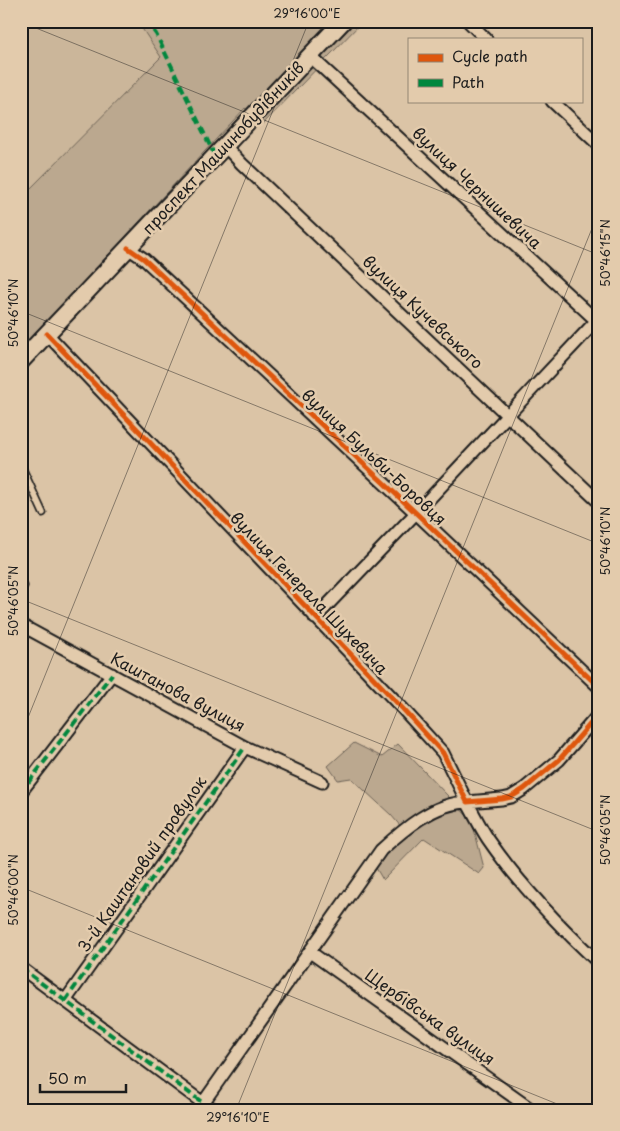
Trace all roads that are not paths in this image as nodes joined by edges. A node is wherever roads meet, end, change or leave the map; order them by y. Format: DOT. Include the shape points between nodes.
graph roads {
  1 [pos="342,21"];
  2 [pos="468,21"];
  3 [pos="485,38"];
  4 [pos="310,56"];
  5 [pos="553,102"];
  6 [pos="599,145"];
  7 [pos="225,146"];
  8 [pos="128,248"];
  9 [pos="598,320"];
  10 [pos="47,334"];
  11 [pos="23,356"];
  12 [pos="508,415"];
  13 [pos="21,465"];
  14 [pos="599,502"];
  15 [pos="43,513"];
  16 [pos="416,513"];
  17 [pos="315,618"];
  18 [pos="21,625"];
  19 [pos="112,674"];
  20 [pos="599,688"];
  21 [pos="599,714"];
  22 [pos="245,747"];
  23 [pos="322,782"];
  24 [pos="21,792"];
  25 [pos="467,802"];
  26 [pos="310,952"];
  27 [pos="599,963"];
  28 [pos="21,968"];
  29 [pos="65,1001"];
  30 [pos="200,1106"];
  31 [pos="215,1110"];
  32 [pos="532,1110"];
  1 -- 4 [label="street, проспект Машинобудівників"];
  2 -- 3 [label="street"];
  4 -- 7 [label="street, проспект Машинобудівників"];
  4 -- 9 [label="street, вулиця Чернишевича"];
  5 -- 6 [label="street"];
  7 -- 8 [label="street, проспект Машинобудівників"];
  7 -- 12 [label="street, вулиця Кучевського"];
  8 -- 10 [label="street, проспект Машинобудівників"];
  8 -- 16 [label="street, вулиця Бульби-Боровця" via="144,259"];
  9 -- 12 [label="street"];
  10 -- 11 [label="street, проспект Машинобудівників"];
  10 -- 17 [label="street, вулиця Генерала Шухевича"];
  12 -- 14 [label="street, вулиця Кучевського"];
  12 -- 16 [label="street"];
  13 -- 15 [label="lane"];
  16 -- 17 [label="street"];
  16 -- 20 [label="street, вулиця Бульби-Боровця"];
  17 -- 25 [label="street, вулиця Генерала Шухевича" via="443,753"];
  18 -- 19 [label="street, Каштанова вулиця"];
  19 -- 22 [label="street, Каштанова вулиця"];
  19 -- 24 [label="street"];
  21 -- 25 [label="street" via="559,760 524,789 511,797"];
  22 -- 23 [label="street, Каштанова вулиця"];
  22 -- 29 [label="street, 3-й Каштановий провулок"];
  25 -- 26 [label="street" via="449,804 424,817 381,850"];
  25 -- 27 [label="street, вулиця Генерала Шухевича" via="489,840 514,872"];
  26 -- 30 [label="street"];
  26 -- 32 [label="street, Щербівська вулиця"];
  28 -- 29 [label="street"];
  29 -- 30 [label="street"];
  30 -- 31 [label="street"];
}
